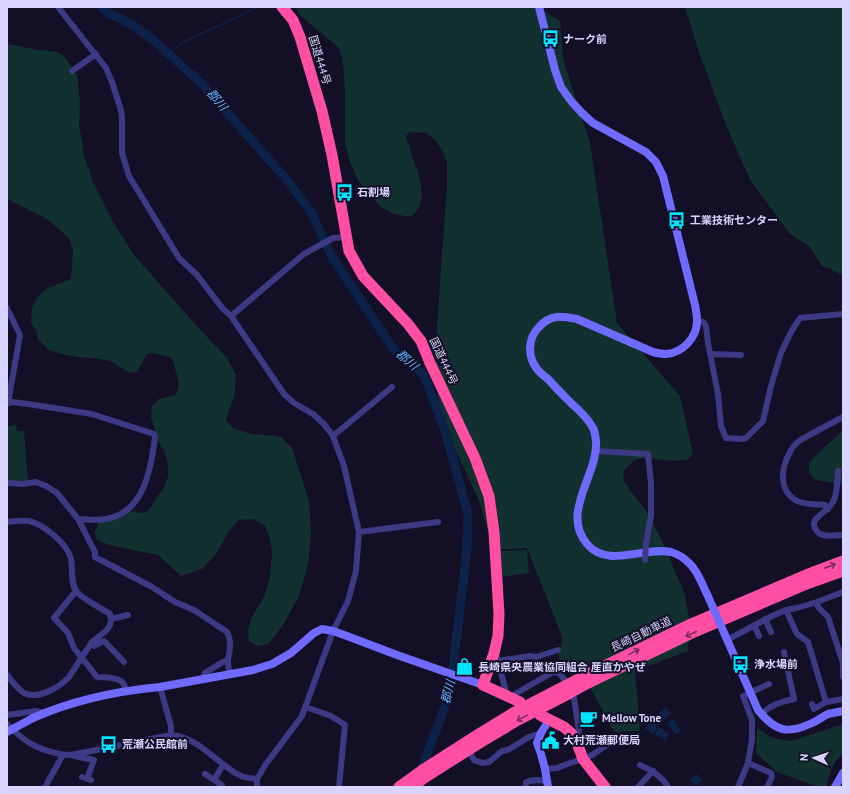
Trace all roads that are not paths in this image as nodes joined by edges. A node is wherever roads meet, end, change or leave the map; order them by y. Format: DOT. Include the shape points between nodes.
graph roads {
  1 [pos="58,7"];
  2 [pos="282,7"];
  3 [pos="539,7"];
  4 [pos="96,54"];
  5 [pos="72,71"];
  6 [pos="346,237"];
  7 [pos="7,308"];
  8 [pos="843,314"];
  9 [pos="231,316"];
  10 [pos="697,321"];
  11 [pos="711,354"];
  12 [pos="741,356"];
  13 [pos="392,387"];
  14 [pos="7,403"];
  15 [pos="843,417"];
  16 [pos="333,436"];
  17 [pos="595,451"];
  18 [pos="838,471"];
  19 [pos="7,482"];
  20 [pos="828,509"];
  21 [pos="78,519"];
  22 [pos="7,522"];
  23 [pos="438,522"];
  24 [pos="359,532"];
  25 [pos="843,535"];
  26 [pos="645,560"];
  27 [pos="843,561"];
  28 [pos="843,571"];
  29 [pos="76,591"];
  30 [pos="843,592"];
  31 [pos="816,602"];
  32 [pos="786,610"];
  33 [pos="128,615"];
  34 [pos="111,619"];
  35 [pos="765,619"];
  36 [pos="754,625"];
  37 [pos="333,631"];
  38 [pos="771,632"];
  39 [pos="759,636"];
  40 [pos="726,638"];
  41 [pos="92,642"];
  42 [pos="495,650"];
  43 [pos="558,650"];
  44 [pos="784,652"];
  45 [pos="81,657"];
  46 [pos="228,660"];
  47 [pos="498,661"];
  48 [pos="124,662"];
  49 [pos="843,663"];
  50 [pos="7,675"];
  51 [pos="230,675"];
  52 [pos="843,677"];
  53 [pos="588,679"];
  54 [pos="202,680"];
  55 [pos="769,684"];
  56 [pos="483,685"];
  57 [pos="160,686"];
  58 [pos="125,692"];
  59 [pos="750,693"];
  60 [pos="508,696"];
  61 [pos="843,699"];
  62 [pos="520,702"];
  63 [pos="826,702"];
  64 [pos="812,704"];
  65 [pos="306,707"];
  66 [pos="843,711"];
  67 [pos="44,713"];
  68 [pos="761,714"];
  69 [pos="7,715"];
  70 [pos="545,717"];
  71 [pos="7,724"];
  72 [pos="7,732"];
  73 [pos="541,733"];
  74 [pos="171,735"];
  75 [pos="620,736"];
  76 [pos="462,738"];
  77 [pos="480,738"];
  78 [pos="576,740"];
  79 [pos="63,755"];
  80 [pos="71,755"];
  81 [pos="583,759"];
  82 [pos="748,763"];
  83 [pos="223,765"];
  84 [pos="640,765"];
  85 [pos="545,769"];
  86 [pos="653,771"];
  87 [pos="843,773"];
  88 [pos="205,774"];
  89 [pos="87,779"];
  90 [pos="257,779"];
  91 [pos="214,780"];
  92 [pos="548,784"];
  93 [pos="222,785"];
  94 [pos="603,786"];
  95 [pos="45,787"];
  96 [pos="257,787"];
  97 [pos="339,787"];
  98 [pos="399,787"];
  99 [pos="413,787"];
  100 [pos="526,787"];
  101 [pos="638,787"];
  102 [pos="668,787"];
  103 [pos="738,787"];
  104 [pos="767,787"];
  105 [pos="835,787"];
  1 -- 4 [label="street"];
  2 -- 6 [label="highway, 国道444号" via="293,20 300,37 322,111"];
  3 -- 10 [label="street" via="555,70 571,101 593,123 646,152 656,162 663,176"];
  4 -- 5 [label="street"];
  4 -- 9 [label="street" via="106,68 120,107 122,153 129,176 179,258 197,275"];
  6 -- 9 [label="street" via="333,238 304,254"];
  6 -- 42 [label="highway, 国道444号" via="349,251 363,276 421,341 475,458 489,496 499,614"];
  7 -- 14 [label="street" via="20,335"];
  8 -- 11 [label="street" via="800,318 782,353 763,421 746,438 726,438 721,426"];
  9 -- 16 [label="street" via="284,394 313,414"];
  10 -- 11 [label="street" via="706,326"];
  10 -- 17 [label="street" via="693,337 686,346 666,354 639,347 578,319 556,316 537,328 530,348 536,369 586,416 594,429"];
  11 -- 12 [label="street"];
  13 -- 16 [label="street"];
  14 -- 21 [label="street" via="92,414 154,434 150,470 131,508 106,519"];
  15 -- 20 [label="street" via="796,443 783,471 784,486 791,497 802,503 825,505"];
  16 -- 24 [label="street" via="344,466"];
  17 -- 26 [label="street, bridge" via="648,454 652,483"];
  17 -- 40 [label="street, bridge" via="577,513 581,536 598,552 610,556 659,551 681,556 696,571"];
  18 -- 20 [label="street" via="836,495"];
  19 -- 21 [label="street" via="36,482 46,486 57,493"];
  20 -- 25 [label="street" via="816,518 816,530 824,535"];
  21 -- 46 [label="street" via="95,557 194,610 227,632 231,645"];
  22 -- 29 [label="street" via="30,522 41,526 62,543 71,558"];
  23 -- 24 [label="street"];
  24 -- 37 [label="street" via="356,571 348,601"];
  53 -- 27 [label="highway, 長崎自動車道, one-way" via="690,624"];
  28 -- 53 [label="highway, 長崎自動車道, one-way" via="809,583"];
  29 -- 34 [label="street" via="110,614"];
  29 -- 45 [label="street" via="54,618 68,633"];
  30 -- 31 [label="street"];
  31 -- 32 [label="street"];
  31 -- 49 [label="street" via="828,617"];
  32 -- 35 [label="street"];
  32 -- 63 [label="street" via="797,634 808,642"];
  33 -- 34 [label="street"];
  34 -- 41 [label="street" via="107,630"];
  35 -- 36 [label="street"];
  35 -- 38 [label="street"];
  36 -- 39 [label="street"];
  36 -- 40 [label="street"];
  37 -- 51 [label="street" via="322,629 314,633 291,653 272,664"];
  37 -- 56 [label="street"];
  37 -- 65 [label="street"];
  40 -- 59 [label="street"];
  41 -- 45 [label="street"];
  41 -- 48 [label="street" via="94,646 104,641"];
  42 -- 47 [label="street"];
  42 -- 56 [label="highway, 国道444号"];
  43 -- 47 [label="street" via="536,657"];
  44 -- 68 [label="street" via="794,699 781,702"];
  45 -- 50 [label="street" via="77,667 65,682 44,693 24,693"];
  45 -- 58 [label="street" via="97,676 119,679 123,682"];
  46 -- 51 [label="street"];
  46 -- 54 [label="street" via="205,673"];
  47 -- 60 [label="street"];
  49 -- 52 [label="street"];
  51 -- 54 [label="street"];
  53 -- 77 [label="highway, 長崎自動車道, bridge" via="518,720"];
  54 -- 57 [label="street"];
  55 -- 59 [label="street"];
  56 -- 60 [label="highway"];
  57 -- 58 [label="street"];
  57 -- 74 [label="street" via="172,726"];
  58 -- 67 [label="street"];
  59 -- 68 [label="street"];
  59 -- 82 [label="street" via="743,696 752,720"];
  60 -- 62 [label="highway"];
  60 -- 78 [label="street" via="553,672 559,673 574,698 579,731"];
  61 -- 63 [label="street"];
  63 -- 64 [label="street" via="814,709"];
  65 -- 90 [label="street"];
  65 -- 97 [label="street" via="331,716 345,725"];
  66 -- 68 [label="street" via="828,714 798,729 786,730 774,727"];
  67 -- 69 [label="street" via="36,711"];
  67 -- 72 [label="street, bridge"];
  70 -- 73 [label="street"];
  70 -- 78 [label="highway" via="564,727"];
  71 -- 79 [label="street" via="34,746"];
  73 -- 76 [label="street" via="502,751 489,762 482,763 474,760"];
  73 -- 85 [label="street" via="537,743"];
  74 -- 80 [label="street"];
  74 -- 83 [label="street" via="187,738"];
  75 -- 81 [label="street"];
  77 -- 98 [label="highway, 長崎自動車道, bridge" via="424,769"];
  77 -- 99 [label="highway, 長崎自動車道, bridge"];
  78 -- 81 [label="highway"];
  79 -- 80 [label="street"];
  79 -- 95 [label="street"];
  80 -- 89 [label="street" via="94,760"];
  81 -- 85 [label="street" via="557,768"];
  81 -- 94 [label="highway"];
  82 -- 103 [label="street"];
  82 -- 104 [label="street" via="771,773 772,777"];
  83 -- 90 [label="street" via="240,776"];
  83 -- 91 [label="street"];
  84 -- 86 [label="street"];
  85 -- 92 [label="street"];
  86 -- 101 [label="street"];
  86 -- 102 [label="street"];
  87 -- 105 [label="street"];
  88 -- 91 [label="street"];
  90 -- 96 [label="street"];
  91 -- 93 [label="street"];
  92 -- 100 [label="street" via="531,780 526,782"];
}
